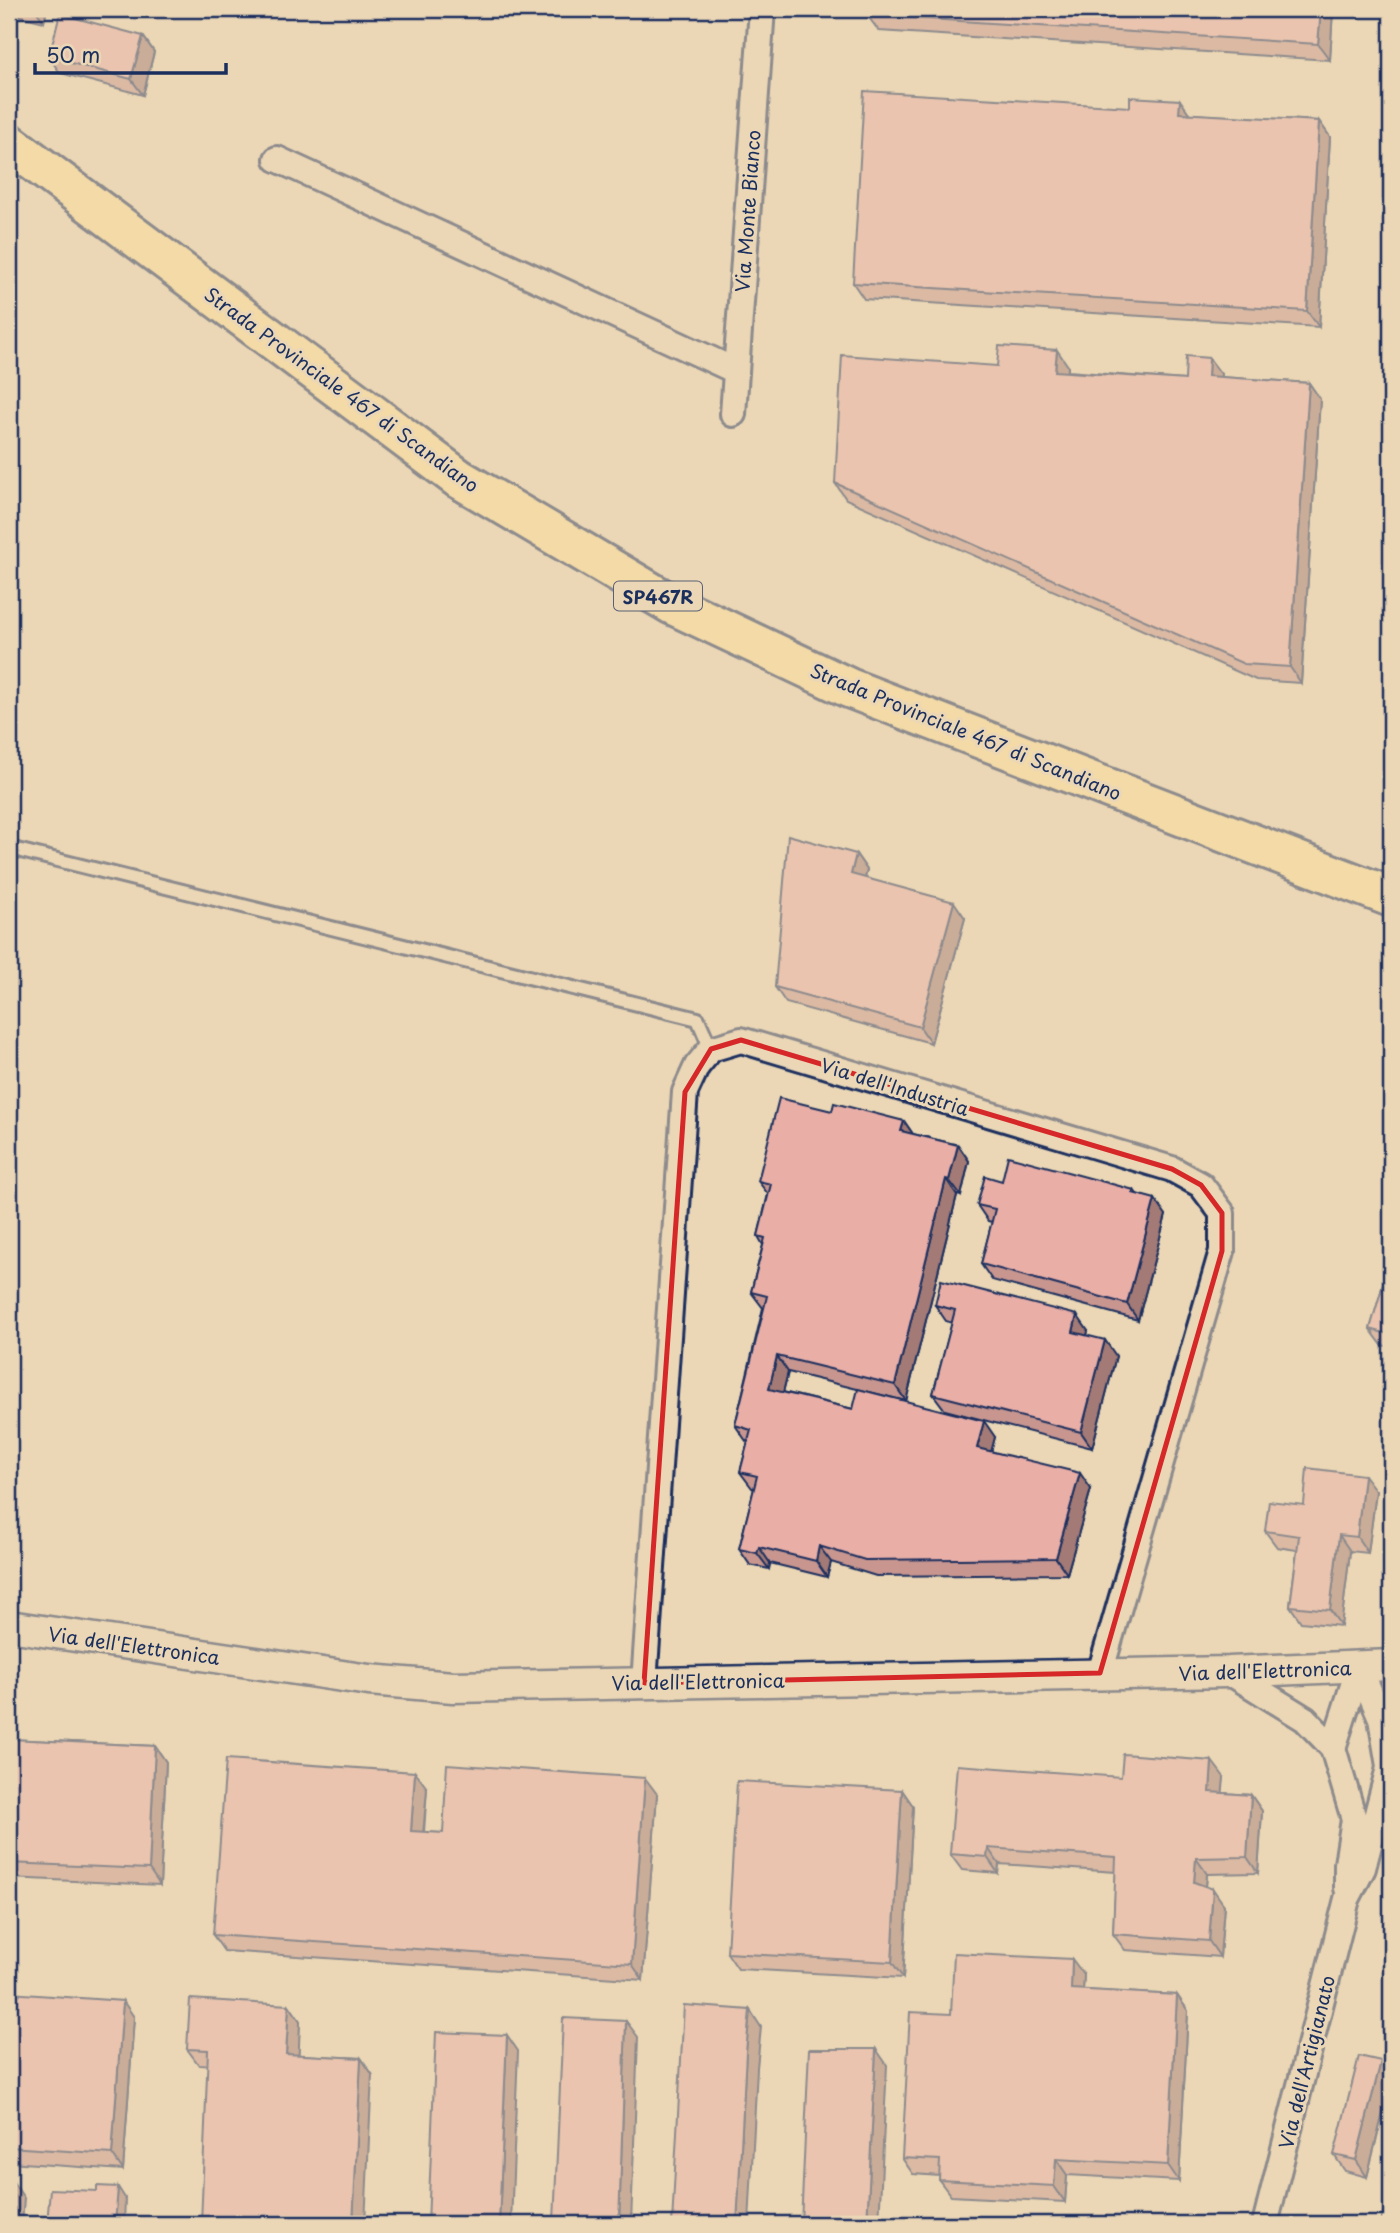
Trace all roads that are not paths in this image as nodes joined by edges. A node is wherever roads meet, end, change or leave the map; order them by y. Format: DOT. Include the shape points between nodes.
graph roads {
  1 [pos="761,9"];
  2 [pos="9,143"];
  3 [pos="277,159"];
  4 [pos="736,372"];
  5 [pos="733,414"];
  6 [pos="9,848"];
  7 [pos="1391,897"];
  8 [pos="711,1049"];
  9 [pos="9,1626"];
  10 [pos="1391,1665"];
  11 [pos="1359,1667"];
  12 [pos="1229,1672"];
  13 [pos="1100,1673"];
  14 [pos="644,1683"];
  15 [pos="1333,1748"];
  16 [pos="1390,1763"];
  17 [pos="1347,1899"];
  18 [pos="1265,2224"];
  1 -- 4 [label="street, Via Monte Bianco"];
  2 -- 7 [label="highway, Strada Provinciale 467 di Scandiano / SP467R" via="458,478 671,604 849,688"];
  3 -- 4 [label="street"];
  4 -- 5 [label="street, Via Monte Bianco"];
  6 -- 8 [label="lane" via="698,1019"];
  8 -- 13 [label="street, Via dell'Industria" via="741,1040 1172,1169 1201,1185 1222,1213 1222,1251"];
  8 -- 14 [label="street" via="685,1092"];
  9 -- 14 [label="street, Via dell'Elettronica" via="369,1680 453,1687"];
  10 -- 11 [label="street, Via dell'Elettronica"];
  11 -- 12 [label="street, Via dell'Elettronica"];
  11 -- 15 [label="street"];
  11 -- 16 [label="street, Via dell'Artigianato" via="1381,1718"];
  12 -- 13 [label="street, Via dell'Elettronica"];
  12 -- 15 [label="street, Via dell'Artigianato" via="1305,1719"];
  13 -- 14 [label="street, Via dell'Elettronica"];
  15 -- 17 [label="street, Via dell'Artigianato" via="1354,1819"];
  16 -- 17 [label="street, Via dell'Artigianato" via="1363,1868"];
  17 -- 18 [label="street, Via dell'Artigianato"];
}
